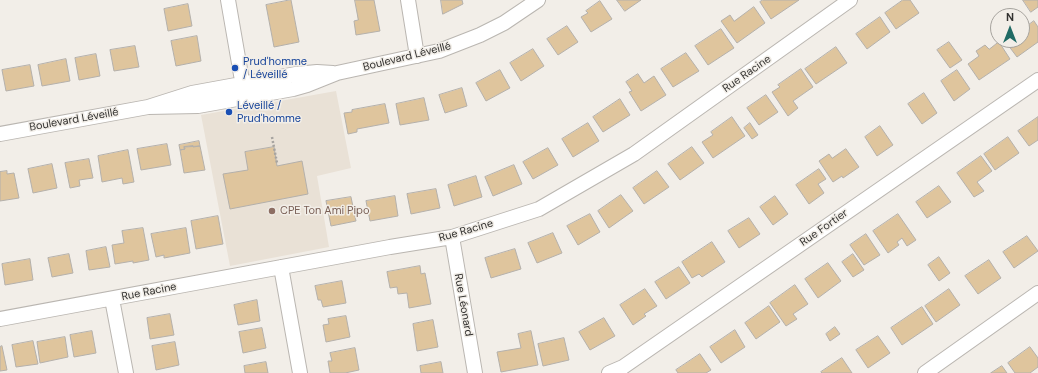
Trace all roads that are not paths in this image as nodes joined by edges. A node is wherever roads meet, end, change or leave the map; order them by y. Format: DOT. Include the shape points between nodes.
graph roads {
  1 [pos="228,0"];
  2 [pos="408,0"];
  3 [pos="538,0"];
  4 [pos="842,2"];
  5 [pos="418,56"];
  6 [pos="337,74"];
  7 [pos="1038,80"];
  8 [pos="243,84"];
  9 [pos="245,98"];
  10 [pos="148,107"];
  11 [pos="0,134"];
  12 [pos="452,237"];
  13 [pos="281,267"];
  14 [pos="1038,294"];
  15 [pos="112,299"];
  16 [pos="0,319"];
  17 [pos="126,373"];
  18 [pos="300,373"];
  19 [pos="475,373"];
  20 [pos="609,373"];
  21 [pos="925,373"];
  1 -- 8 [label="street"];
  2 -- 5 [label="street"];
  3 -- 5 [label="street, Boulevard Léveillé" via="504,23 480,35 439,51"];
  4 -- 12 [label="street, Rue Racine" via="634,154 539,209"];
  5 -- 6 [label="street, Boulevard Léveillé"];
  6 -- 8 [label="street, Boulevard Léveillé" via="308,72"];
  6 -- 9 [label="street, Boulevard Léveillé" via="300,88"];
  7 -- 20 [label="street, Rue Fortier" via="623,367"];
  8 -- 9 [label="street"];
  8 -- 10 [label="street, Boulevard Léveillé" via="185,95"];
  9 -- 10 [label="street, Boulevard Léveillé" via="198,106"];
  10 -- 11 [label="street, Boulevard Léveillé"];
  12 -- 13 [label="street, Rue Racine"];
  12 -- 19 [label="street, Rue Léonard"];
  13 -- 15 [label="street, Rue Racine"];
  13 -- 18 [label="street"];
  14 -- 21 [label="street"];
  15 -- 16 [label="street, Rue Racine"];
  15 -- 17 [label="street"];
}
